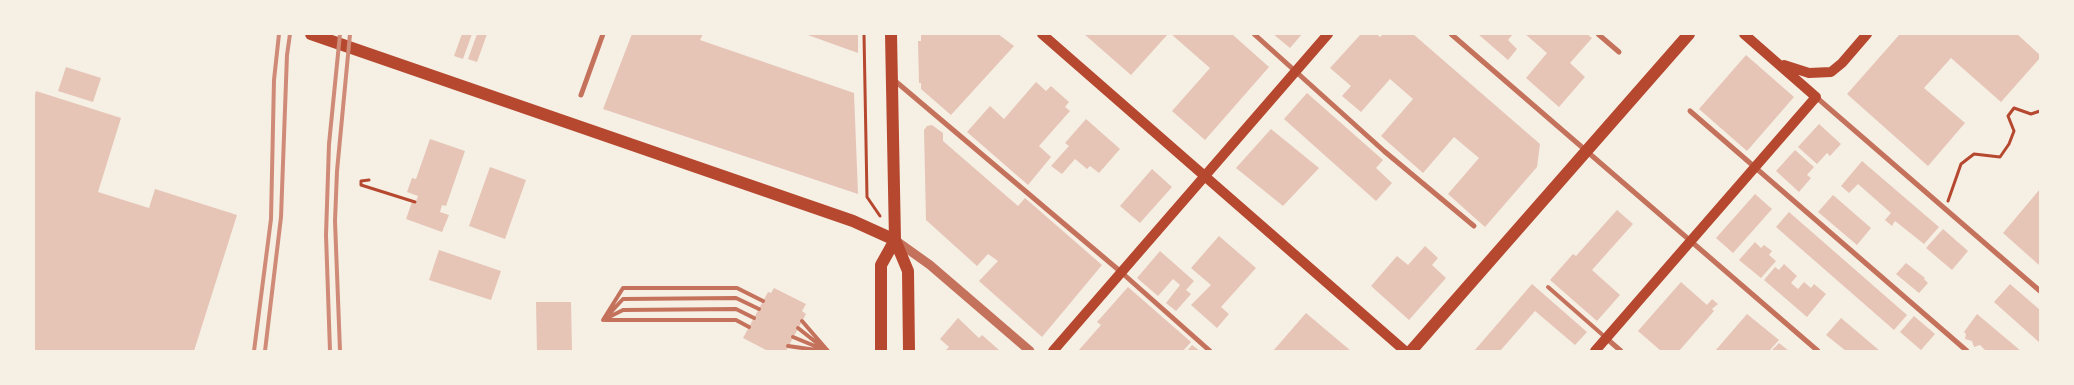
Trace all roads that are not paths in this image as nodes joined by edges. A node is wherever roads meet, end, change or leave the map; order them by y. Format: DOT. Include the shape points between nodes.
graph roads {
  1 [pos="311,34"];
  2 [pos="603,34"];
  3 [pos="891,34"];
  4 [pos="1042,34"];
  5 [pos="1254,34"];
  6 [pos="1328,34"];
  7 [pos="1451,34"];
  8 [pos="1598,34"];
  9 [pos="1689,34"];
  10 [pos="1744,34"];
  11 [pos="1867,34"];
  12 [pos="1620,52"];
  13 [pos="1768,55"];
  14 [pos="1295,72"];
  15 [pos="892,78"];
  16 [pos="581,95"];
  17 [pos="1816,97"];
  18 [pos="1690,111"];
  19 [pos="1755,168"];
  20 [pos="1205,175"];
  21 [pos="1474,226"];
  22 [pos="895,240"];
  23 [pos="1690,242"];
  24 [pos="1121,272"];
  25 [pos="1548,287"];
  26 [pos="2040,291"];
  27 [pos="763,301"];
  28 [pos="759,309"];
  29 [pos="754,318"];
  30 [pos="603,320"];
  31 [pos="802,321"];
  32 [pos="749,327"];
  33 [pos="798,328"];
  34 [pos="792,337"];
  35 [pos="1606,338"];
  36 [pos="788,346"];
  37 [pos="827,351"];
  38 [pos="881,351"];
  39 [pos="909,351"];
  40 [pos="1030,351"];
  41 [pos="1053,351"];
  42 [pos="1210,351"];
  43 [pos="1405,351"];
  44 [pos="1411,351"];
  45 [pos="1595,351"];
  46 [pos="1620,351"];
  47 [pos="1818,351"];
  48 [pos="1967,351"];
  1 -- 22 [label="main road" via="853,220"];
  2 -- 16 [label="street"];
  3 -- 15 [label="main road"];
  4 -- 20 [label="main road"];
  5 -- 14 [label="street"];
  6 -- 14 [label="main road"];
  7 -- 23 [label="street"];
  8 -- 12 [label="street"];
  9 -- 44 [label="main road"];
  10 -- 13 [label="main road"];
  11 -- 13 [label="main road" via="1831,72 1809,73 1791,69"];
  13 -- 17 [label="main road"];
  14 -- 20 [label="main road"];
  14 -- 21 [label="street"];
  15 -- 22 [label="main road"];
  15 -- 24 [label="street"];
  17 -- 19 [label="main road"];
  17 -- 26 [label="street"];
  18 -- 19 [label="street"];
  19 -- 23 [label="main road"];
  19 -- 48 [label="street"];
  20 -- 24 [label="main road"];
  20 -- 43 [label="main road"];
  22 -- 38 [label="main road" via="881,265"];
  22 -- 39 [label="main road" via="908,271"];
  22 -- 40 [label="street" via="930,264"];
  23 -- 35 [label="main road"];
  23 -- 47 [label="street"];
  24 -- 41 [label="main road"];
  24 -- 42 [label="street"];
  25 -- 35 [label="lane"];
  27 -- 30 [label="lane" via="737,288 623,288"];
  28 -- 30 [label="lane" via="736,298 623,299"];
  29 -- 30 [label="lane" via="736,309 623,310"];
  30 -- 32 [label="lane" via="736,320"];
  31 -- 37 [label="lane"];
  33 -- 37 [label="lane"];
  34 -- 37 [label="lane"];
  35 -- 45 [label="main road"];
  35 -- 46 [label="street"];
  36 -- 37 [label="lane"];
}
